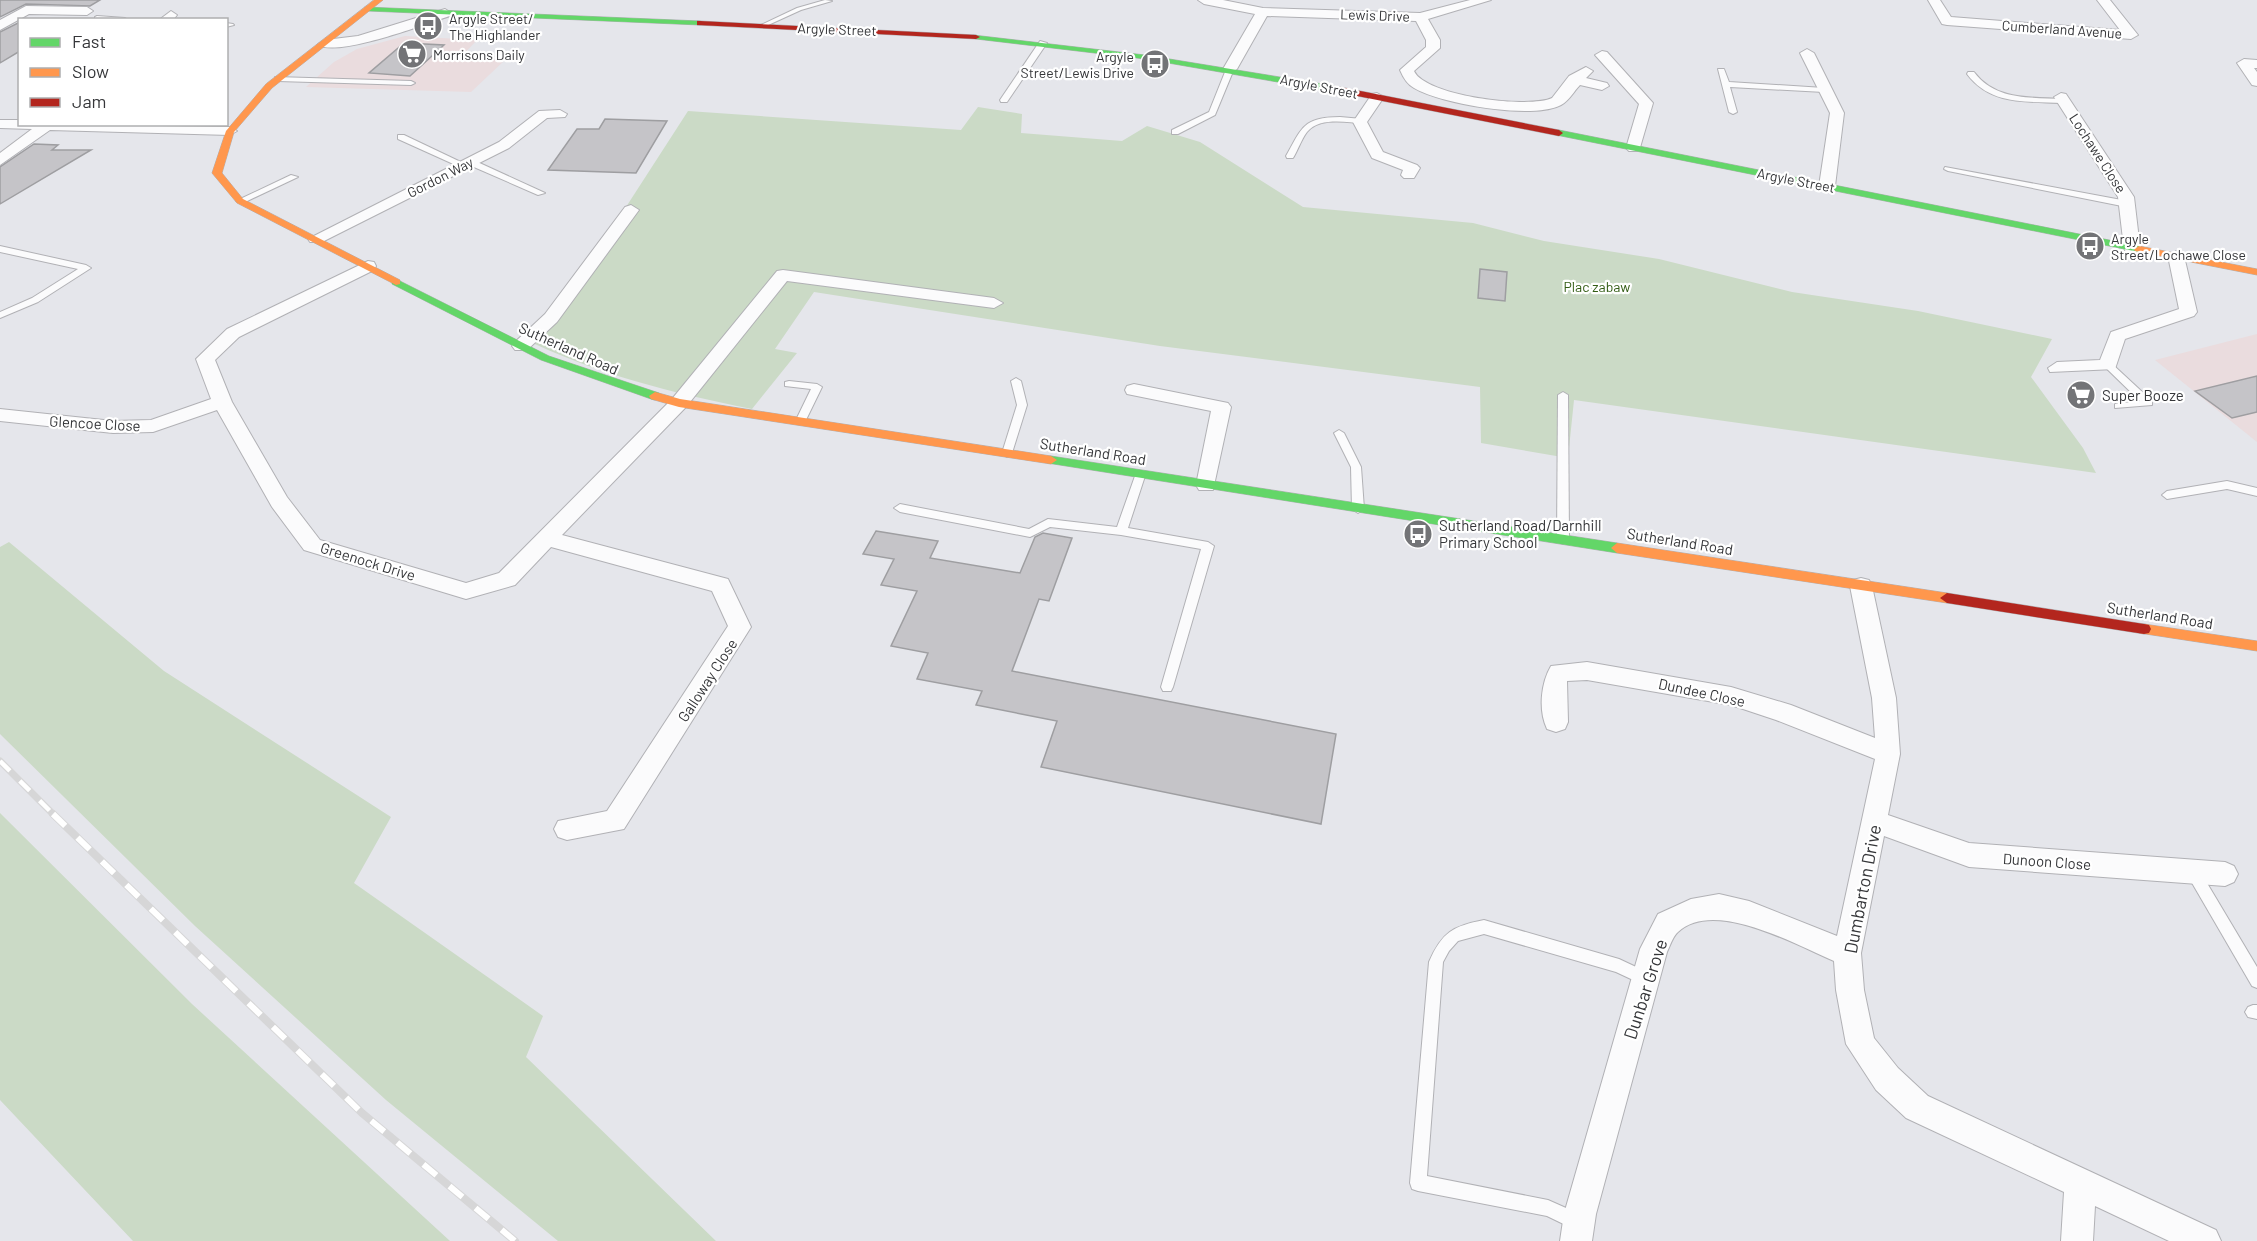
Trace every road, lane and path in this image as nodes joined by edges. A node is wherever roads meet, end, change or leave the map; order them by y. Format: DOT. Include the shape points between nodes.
graph roads {
  1 [pos="379,0"];
  2 [pos="1205,0"];
  3 [pos="1485,0"];
  4 [pos="1934,0"];
  5 [pos="2103,0"];
  6 [pos="829,1"];
  7 [pos="368,9"];
  8 [pos="1263,12"];
  9 [pos="445,13"];
  10 [pos="92,15"];
  11 [pos="1420,17"];
  12 [pos="112,18"];
  13 [pos="0,26"];
  14 [pos="764,26"];
  15 [pos="1043,43"];
  16 [pos="325,44"];
  17 [pos="1807,52"];
  18 [pos="1602,55"];
  19 [pos="2257,64"];
  20 [pos="1230,69"];
  21 [pos="1721,71"];
  22 [pos="1971,74"];
  23 [pos="278,80"];
  24 [pos="2257,81"];
  25 [pos="411,83"];
  26 [pos="1726,84"];
  27 [pos="1602,86"];
  28 [pos="1824,90"];
  29 [pos="1377,97"];
  30 [pos="2062,99"];
  31 [pos="1004,100"];
  32 [pos="1733,112"];
  33 [pos="560,114"];
  34 [pos="1362,121"];
  35 [pos="0,124"];
  36 [pos="18,125"];
  37 [pos="34,126"];
  38 [pos="45,127"];
  39 [pos="230,131"];
  40 [pos="1175,132"];
  41 [pos="401,138"];
  42 [pos="1634,148"];
  43 [pos="1290,156"];
  44 [pos="0,160"];
  45 [pos="466,164"];
  46 [pos="1948,169"];
  47 [pos="1409,175"];
  48 [pos="294,177"];
  49 [pos="1827,186"];
  50 [pos="541,193"];
  51 [pos="240,201"];
  52 [pos="2127,204"];
  53 [pos="631,210"];
  54 [pos="316,239"];
  55 [pos="2132,248"];
  56 [pos="0,249"];
  57 [pos="2176,256"];
  58 [pos="368,266"];
  59 [pos="2257,272"];
  60 [pos="994,303"];
  61 [pos="0,315"];
  62 [pos="521,346"];
  63 [pos="2108,365"];
  64 [pos="2058,368"];
  65 [pos="1016,381"];
  66 [pos="789,384"];
  67 [pos="1134,390"];
  68 [pos="1563,395"];
  69 [pos="222,402"];
  70 [pos="679,403"];
  71 [pos="2119,406"];
  72 [pos="0,415"];
  73 [pos="800,422"];
  74 [pos="1339,433"];
  75 [pos="1007,453"];
  76 [pos="1140,476"];
  77 [pos="1206,485"];
  78 [pos="2257,492"];
  79 [pos="2168,495"];
  80 [pos="900,508"];
  81 [pos="1358,509"];
  82 [pos="1120,531"];
  83 [pos="545,538"];
  84 [pos="1563,540"];
  85 [pos="1861,586"];
  86 [pos="2257,646"];
  87 [pos="1167,687"];
  88 [pos="1556,722"];
  89 [pos="1888,754"];
  90 [pos="1875,822"];
  91 [pos="567,829"];
  92 [pos="2193,872"];
  93 [pos="2225,874"];
  94 [pos="1847,953"];
  95 [pos="1646,979"];
  96 [pos="2257,981"];
  97 [pos="2080,1182"];
  98 [pos="1577,1232"];
  99 [pos="2077,1241"];
  100 [pos="2205,1241"];
  1 -- 7 [label="street, Sutherland Road"];
  2 -- 8 [label="street, Lewis Drive"];
  3 -- 11 [label="street, Lewis Drive"];
  4 -- 5 [label="street, Cumberland Avenue" via="1947,21 2131,35"];
  6 -- 14 [label="lane" via="799,9"];
  7 -- 9 [label="street, Argyle Street"];
  7 -- 16 [label="street, Sutherland Road"];
  8 -- 11 [label="street, Lewis Drive"];
  8 -- 20 [label="street"];
  9 -- 14 [label="street, Argyle Street"];
  9 -- 16 [label="street" via="360,40"];
  10 -- 12 [label="lane"];
  10 -- 13 [label="street" via="26,10"];
  11 -- 27 [label="street" via="1433,40 1433,48 1407,70 1408,76 1422,87 1521,108 1556,103 1580,75"];
  14 -- 15 [label="street, Argyle Street"];
  15 -- 20 [label="street, Argyle Street"];
  15 -- 31 [label="lane"];
  16 -- 23 [label="street, Sutherland Road"];
  17 -- 28 [label="street"];
  18 -- 42 [label="street" via="1646,103"];
  19 -- 24 [label="street" via="2244,63"];
  20 -- 29 [label="street, Argyle Street"];
  20 -- 40 [label="lane" via="1212,113"];
  21 -- 26 [label="lane"];
  22 -- 30 [label="lane" via="1977,85 1991,93"];
  23 -- 25 [label="lane"];
  23 -- 39 [label="street, Sutherland Road"];
  26 -- 28 [label="lane"];
  26 -- 32 [label="lane"];
  28 -- 49 [label="street" via="1837,113"];
  29 -- 34 [label="street"];
  29 -- 42 [label="street, Argyle Street"];
  30 -- 52 [label="street, Lochawe Close"];
  33 -- 45 [label="street, Gordon Way" via="544,114 516,137"];
  34 -- 43 [label="lane" via="1313,124 1304,131"];
  34 -- 47 [label="street" via="1377,155 1412,168"];
  35 -- 36 [label="street"];
  37 -- 38 [label="street"];
  38 -- 39 [label="street"];
  38 -- 44 [label="street"];
  39 -- 51 [label="street, Sutherland Road" via="217,173"];
  41 -- 45 [label="lane"];
  42 -- 49 [label="street, Argyle Street"];
  45 -- 50 [label="lane"];
  45 -- 54 [label="street, Gordon Way"];
  46 -- 52 [label="lane"];
  48 -- 51 [label="lane"];
  49 -- 55 [label="street, Argyle Street"];
  51 -- 54 [label="street, Sutherland Road"];
  52 -- 55 [label="street, Lochawe Close"];
  53 -- 62 [label="street" via="551,318"];
  54 -- 58 [label="street, Sutherland Road"];
  55 -- 57 [label="street, Argyle Street"];
  56 -- 61 [label="lane" via="86,268 35,300"];
  57 -- 59 [label="street, Argyle Street"];
  57 -- 63 [label="street" via="2187,312 2117,336"];
  58 -- 62 [label="street, Sutherland Road"];
  58 -- 69 [label="street, Greenock Drive" via="233,333 205,359"];
  60 -- 70 [label="street, Greenock Drive" via="783,275"];
  62 -- 70 [label="street, Sutherland Road" via="618,387"];
  63 -- 64 [label="street"];
  63 -- 71 [label="lane" via="2148,404"];
  65 -- 75 [label="lane" via="1022,405"];
  66 -- 73 [label="lane" via="817,387"];
  67 -- 77 [label="street" via="1221,407"];
  68 -- 84 [label="lane"];
  69 -- 72 [label="street, Glencoe Close" via="153,426 113,427"];
  69 -- 83 [label="street, Greenock Drive" via="279,502 312,544 466,591 507,579"];
  70 -- 73 [label="street, Sutherland Road"];
  70 -- 83 [label="street, Greenock Drive"];
  73 -- 75 [label="street, Sutherland Road"];
  74 -- 81 [label="lane" via="1356,467"];
  75 -- 76 [label="street, Sutherland Road"];
  76 -- 77 [label="street, Sutherland Road"];
  76 -- 82 [label="lane"];
  77 -- 81 [label="street, Sutherland Road"];
  78 -- 79 [label="lane" via="2227,485"];
  80 -- 82 [label="lane" via="1030,533 1048,524"];
  81 -- 84 [label="street, Sutherland Road"];
  82 -- 87 [label="lane" via="1208,546"];
  83 -- 91 [label="street, Galloway Close" via="720,585 740,627 615,821"];
  84 -- 85 [label="street, Sutherland Road"];
  85 -- 86 [label="street, Sutherland Road"];
  85 -- 89 [label="street, Dumbarton Drive" via="1884,698"];
  88 -- 89 [label="street, Dundee Close" via="1554,684 1559,672 1587,670 1731,696 1783,712"];
  89 -- 90 [label="street, Dumbarton Drive"];
  90 -- 92 [label="street, Dunoon Close" via="1968,855"];
  90 -- 94 [label="street, Dumbarton Drive"];
  92 -- 93 [label="street, Dunoon Close"];
  92 -- 96 [label="lane"];
  94 -- 95 [label="street, Dunbar Grove" via="1719,906 1691,911 1668,923 1654,949"];
  94 -- 97 [label="street, Dumbarton Drive" via="1861,1044 1887,1078 1917,1107"];
  95 -- 98 [label="street, Dunbar Grove"];
  95 -- 98 [label="lane" via="1619,966 1484,927 1462,931 1444,942 1436,962 1418,1183 1548,1208"];
  97 -- 99 [label="street"];
  97 -- 100 [label="street, Dumbarton Drive"];
}
